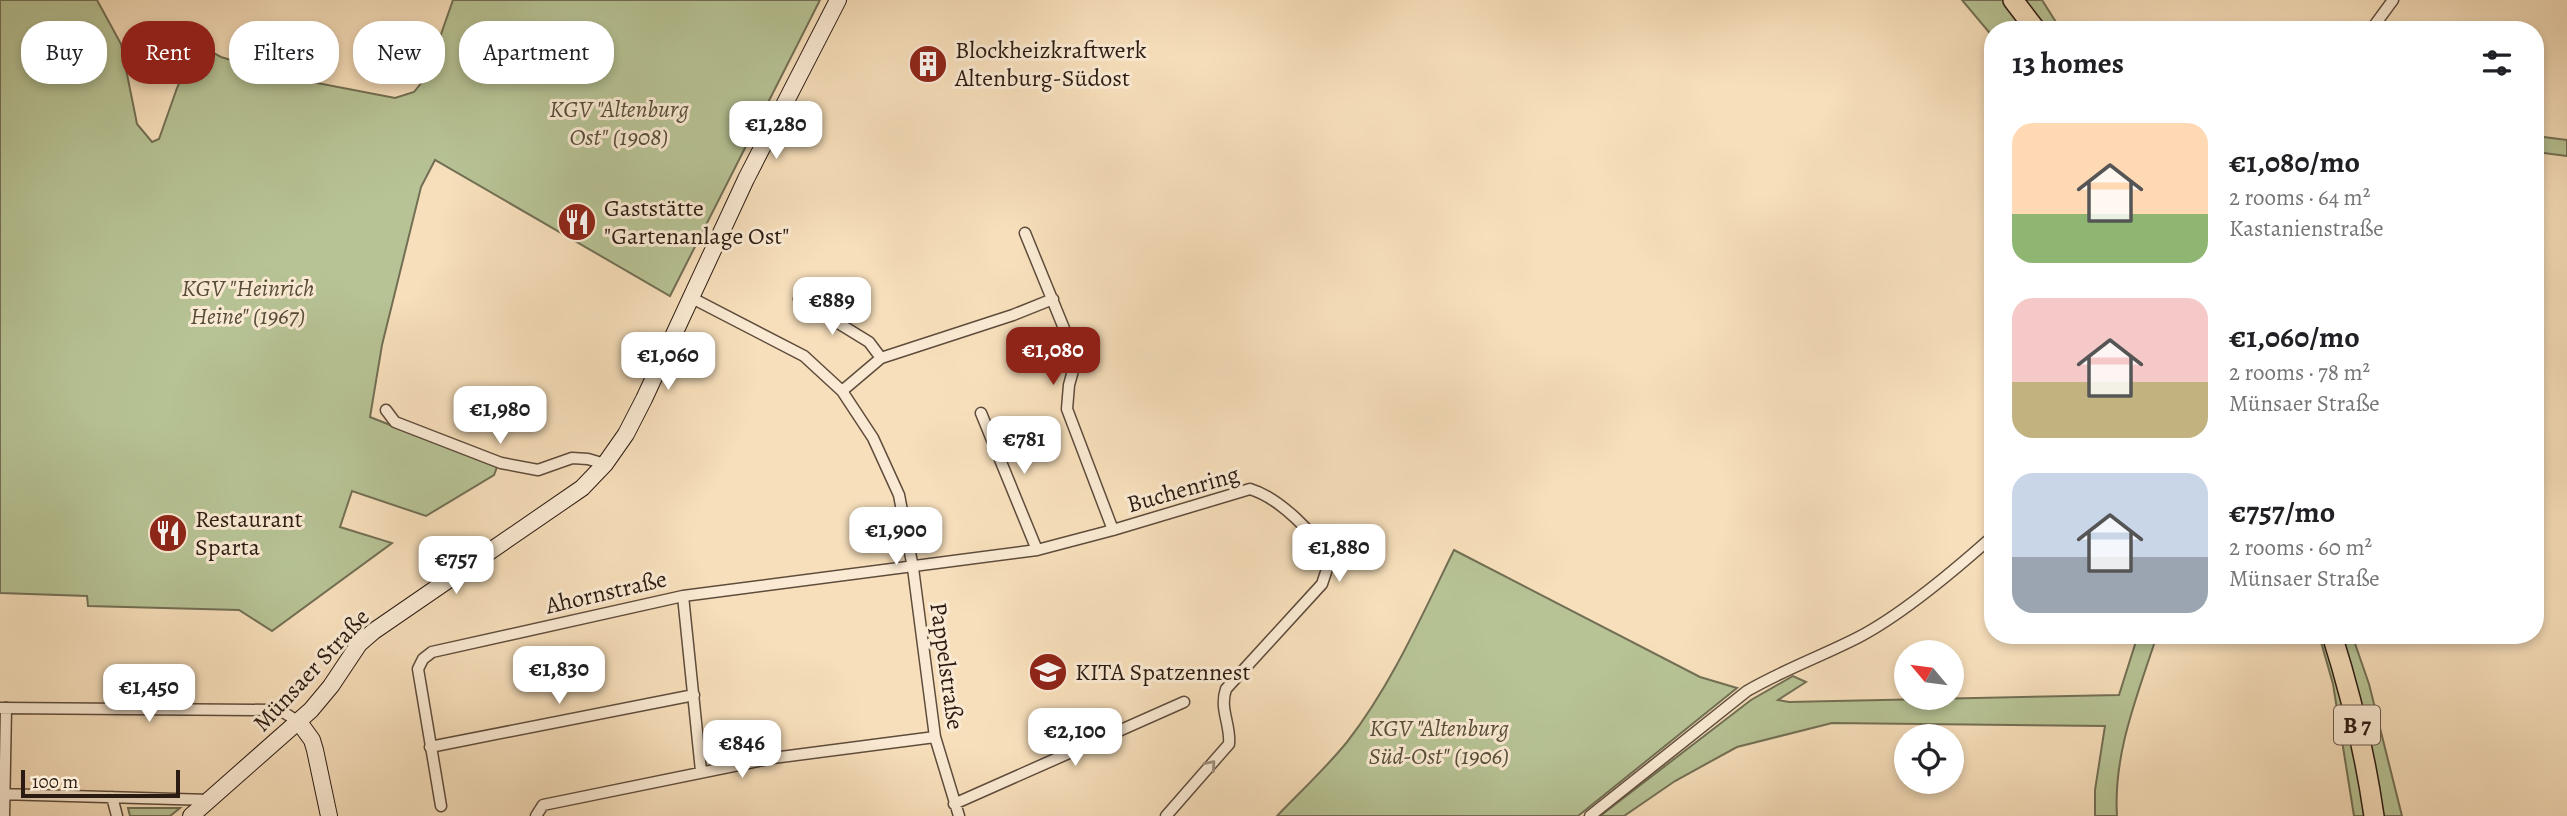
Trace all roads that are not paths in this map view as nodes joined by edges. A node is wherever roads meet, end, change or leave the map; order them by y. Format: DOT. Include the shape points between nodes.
graph roads {
  1 [pos="838,0"];
  2 [pos="2013,0"];
  3 [pos="2393,0"];
  4 [pos="2029,21"];
  5 [pos="2378,21"];
  6 [pos="1025,233"];
  7 [pos="690,297"];
  8 [pos="799,299"];
  9 [pos="1053,299"];
  10 [pos="881,358"];
  11 [pos="842,391"];
  12 [pos="386,410"];
  13 [pos="981,413"];
  14 [pos="605,464"];
  15 [pos="1114,530"];
  16 [pos="1984,543"];
  17 [pos="1037,550"];
  18 [pos="913,568"];
  19 [pos="683,596"];
  20 [pos="2335,644"];
  21 [pos="694,695"];
  22 [pos="1184,702"];
  23 [pos="3,708"];
  24 [pos="299,722"];
  25 [pos="935,737"];
  26 [pos="430,747"];
  27 [pos="701,771"];
  28 [pos="2,794"];
  29 [pos="111,797"];
  30 [pos="210,800"];
  31 [pos="954,804"];
  32 [pos="441,806"];
  33 [pos="4,816"];
  34 [pos="117,816"];
  35 [pos="191,816"];
  36 [pos="329,816"];
  37 [pos="536,816"];
  38 [pos="959,816"];
  39 [pos="1166,816"];
  40 [pos="1590,816"];
  41 [pos="2374,816"];
  1 -- 7 [label="street, Münsaer Straße"];
  2 -- 4 [label="highway"];
  3 -- 5 [label="street"];
  6 -- 9 [label="street"];
  7 -- 11 [label="street, Pappelstraße" via="804,356"];
  7 -- 14 [label="street, Münsaer Straße" via="644,399"];
  8 -- 10 [label="street" via="869,342"];
  9 -- 10 [label="street"];
  9 -- 15 [label="street" via="1072,348 1074,367 1067,409"];
  10 -- 11 [label="street"];
  11 -- 18 [label="street, Pappelstraße" via="873,438 899,495"];
  12 -- 14 [label="street" via="394,422 500,463 538,470 572,458"];
  13 -- 17 [label="street"];
  14 -- 24 [label="street, Münsaer Straße" via="554,509 359,644 324,696"];
  15 -- 17 [label="street, Buchenring"];
  39 -- 15 [label="street, Buchenring, one-way" via="1229,744 1223,716 1226,689 1322,584 1330,560 1320,544 1277,503 1250,489"];
  16 -- 40 [label="street" via="1861,636 1747,691"];
  17 -- 18 [label="street, Buchenring"];
  18 -- 19 [label="street, Ahornstraße"];
  18 -- 25 [label="street, Pappelstraße"];
  19 -- 21 [label="street, Ahornstraße"];
  19 -- 26 [label="street, Ahornstraße" via="432,652 418,670"];
  20 -- 41 [label="highway, B 7"];
  21 -- 26 [label="street"];
  21 -- 27 [label="street, Ahornstraße"];
  22 -- 31 [label="street"];
  23 -- 24 [label="street" via="272,710"];
  23 -- 28 [label="street"];
  24 -- 30 [label="street, Münsaer Straße"];
  24 -- 36 [label="street" via="312,740"];
  25 -- 27 [label="street"];
  25 -- 31 [label="street, Pappelstraße"];
  26 -- 32 [label="street, Ahornstraße"];
  27 -- 37 [label="street" via="542,805"];
  28 -- 29 [label="street"];
  28 -- 33 [label="street"];
  29 -- 30 [label="street"];
  29 -- 34 [label="street"];
  30 -- 35 [label="street, Münsaer Straße"];
  31 -- 38 [label="street, Pappelstraße"];
}
